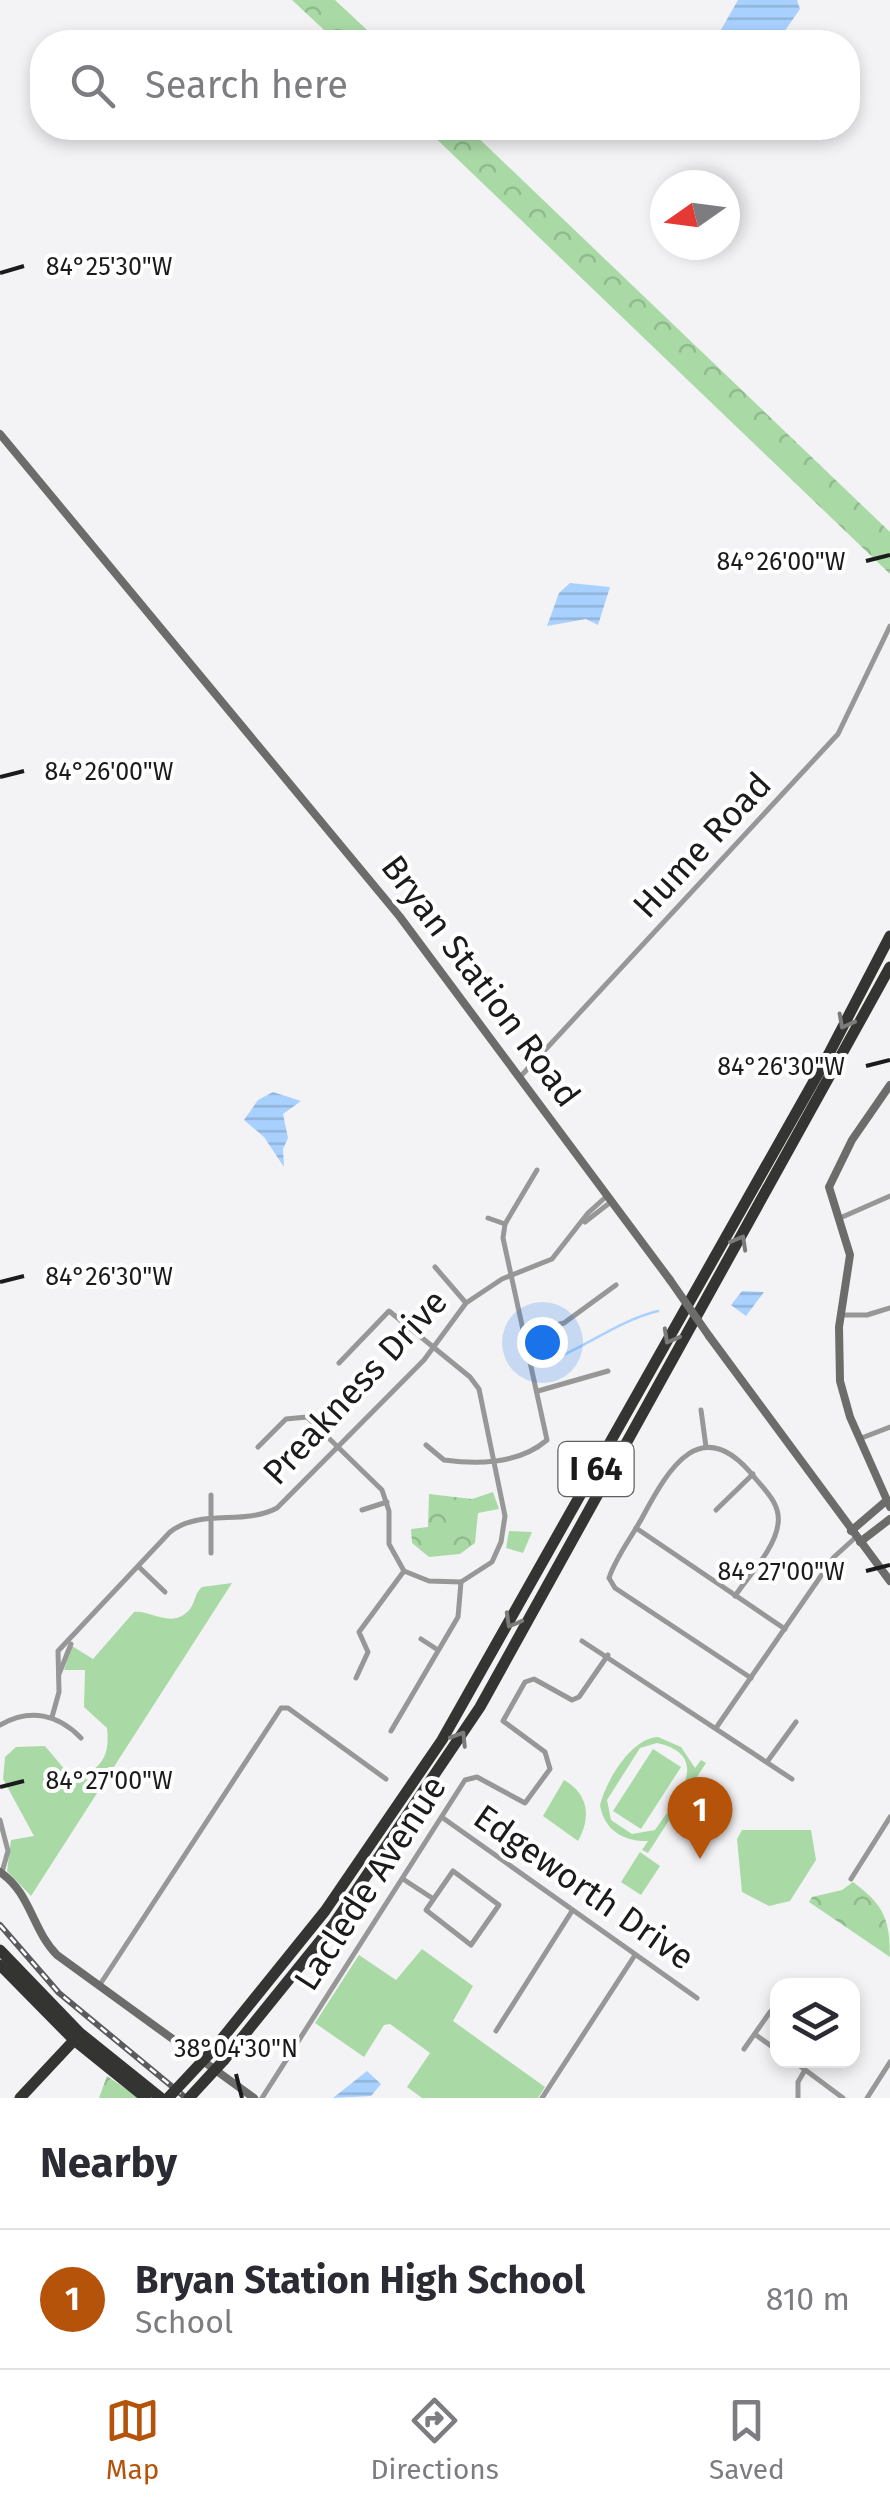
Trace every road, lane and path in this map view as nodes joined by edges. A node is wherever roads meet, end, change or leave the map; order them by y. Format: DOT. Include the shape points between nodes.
graph roads {
  1 [pos="0,434"];
  2 [pos="890,626"];
  3 [pos="890,936"];
  4 [pos="890,967"];
  5 [pos="520,1077"];
  6 [pos="889,1087"];
  7 [pos="537,1170"];
  8 [pos="890,1196"];
  9 [pos="610,1198"];
  10 [pos="488,1218"];
  11 [pos="840,1218"];
  12 [pos="505,1224"];
  13 [pos="435,1267"];
  14 [pos="511,1276"];
  15 [pos="616,1285"];
  16 [pos="466,1303"];
  17 [pos="890,1308"];
  18 [pos="841,1314"];
  19 [pos="524,1334"];
  20 [pos="434,1346"];
  21 [pos="339,1363"];
  22 [pos="608,1372"];
  23 [pos="538,1391"];
  24 [pos="701,1410"];
  25 [pos="890,1427"];
  26 [pos="858,1439"];
  27 [pos="426,1445"];
  28 [pos="258,1447"];
  29 [pos="340,1447"];
  30 [pos="706,1448"];
  31 [pos="494,1460"];
  32 [pos="752,1474"];
  33 [pos="211,1495"];
  34 [pos="387,1502"];
  35 [pos="888,1504"];
  36 [pos="362,1510"];
  37 [pos="716,1510"];
  38 [pos="890,1518"];
  39 [pos="212,1519"];
  40 [pos="636,1528"];
  41 [pos="856,1537"];
  42 [pos="210,1553"];
  43 [pos="140,1568"];
  44 [pos="404,1570"];
  45 [pos="461,1582"];
  46 [pos="890,1582"];
  47 [pos="165,1592"];
  48 [pos="735,1596"];
  49 [pos="784,1630"];
  50 [pos="421,1639"];
  51 [pos="582,1641"];
  52 [pos="438,1650"];
  53 [pos="608,1655"];
  54 [pos="356,1678"];
  55 [pos="751,1678"];
  56 [pos="52,1717"];
  57 [pos="796,1722"];
  58 [pos="0,1724"];
  59 [pos="716,1728"];
  60 [pos="391,1732"];
  61 [pos="81,1738"];
  62 [pos="767,1762"];
  63 [pos="386,1779"];
  64 [pos="792,1779"];
  65 [pos="442,1817"];
  66 [pos="890,1817"];
  67 [pos="0,1820"];
  68 [pos="1,1872"];
  69 [pos="403,1878"];
  70 [pos="851,1879"];
  71 [pos="432,1898"];
  72 [pos="572,1912"];
  73 [pos="0,1950"];
  74 [pos="635,1954"];
  75 [pos="0,1965"];
  76 [pos="99,1986"];
  77 [pos="697,1998"];
  78 [pos="770,2012"];
  79 [pos="496,2031"];
  80 [pos="756,2035"];
  81 [pos="80,2039"];
  82 [pos="770,2045"];
  83 [pos="744,2049"];
  84 [pos="890,2062"];
  85 [pos="802,2068"];
  86 [pos="805,2070"];
  87 [pos="887,2074"];
  88 [pos="20,2098"];
  89 [pos="28,2098"];
  90 [pos="146,2098"];
  91 [pos="165,2098"];
  92 [pos="188,2098"];
  93 [pos="258,2098"];
  94 [pos="542,2098"];
  95 [pos="798,2098"];
  96 [pos="843,2098"];
  97 [pos="867,2098"];
  1 -- 5 [label="main road, Bryan Station Road" via="338,840"];
  2 -- 5 [label="street, Hume Road" via="838,734"];
  3 -- 91 [label="highway, I 64, one-way, bridge" via="458,1715 335,1897 212,2051"];
  92 -- 4 [label="highway, I 64, one-way, bridge" via="334,1924 480,1706"];
  5 -- 9 [label="main road, Bryan Station Road"];
  6 -- 11 [label="main road" via="830,1180"];
  7 -- 12 [label="street"];
  8 -- 11 [label="street"];
  9 -- 14 [label="street, Preakness Drive" via="552,1259"];
  9 -- 41 [label="main road, Bryan Station Road, bridge"];
  10 -- 12 [label="street"];
  11 -- 18 [label="main road" via="851,1265"];
  12 -- 14 [label="street"];
  13 -- 16 [label="street"];
  14 -- 16 [label="street, Preakness Drive"];
  14 -- 19 [label="street"];
  15 -- 19 [label="street" via="564,1323"];
  16 -- 20 [label="street, Preakness Drive"];
  17 -- 18 [label="street"];
  18 -- 26 [label="main road" via="839,1370"];
  19 -- 23 [label="street"];
  20 -- 21 [label="street" via="389,1312"];
  20 -- 29 [label="street, Preakness Drive"];
  20 -- 31 [label="street" via="479,1390"];
  22 -- 23 [label="street"];
  23 -- 31 [label="street" via="547,1440 518,1458"];
  24 -- 30 [label="street"];
  25 -- 26 [label="street"];
  26 -- 35 [label="main road"];
  27 -- 31 [label="street" via="444,1460"];
  28 -- 29 [label="street" via="296,1415 312,1420"];
  29 -- 34 [label="street"];
  29 -- 39 [label="street, Preakness Drive" via="276,1508"];
  30 -- 32 [label="street" via="732,1454"];
  30 -- 40 [label="street" via="671,1466"];
  31 -- 45 [label="street" via="505,1516 502,1542 488,1566"];
  32 -- 37 [label="street"];
  32 -- 48 [label="street" via="772,1498 779,1523"];
  33 -- 39 [label="street"];
  34 -- 36 [label="street"];
  34 -- 44 [label="street" via="389,1544"];
  35 -- 41 [label="main road"];
  38 -- 41 [label="main road"];
  39 -- 42 [label="street"];
  39 -- 43 [label="street, Preakness Drive" via="178,1526"];
  40 -- 48 [label="street"];
  40 -- 55 [label="street" via="610,1582"];
  41 -- 46 [label="main road, Bryan Station Road"];
  41 -- 49 [label="street" via="834,1557"];
  43 -- 47 [label="street"];
  43 -- 56 [label="street, Preakness Drive" via="72,1641 58,1674"];
  44 -- 45 [label="street" via="429,1581"];
  44 -- 54 [label="street" via="359,1632 368,1652"];
  45 -- 52 [label="street" via="458,1618"];
  48 -- 49 [label="street"];
  49 -- 55 [label="street"];
  50 -- 52 [label="street"];
  51 -- 53 [label="street"];
  52 -- 60 [label="street"];
  53 -- 59 [label="street"];
  53 -- 65 [label="street, Laclede Avenue" via="579,1698 568,1699 531,1678 503,1718 551,1760 528,1802 518,1803 471,1776"];
  55 -- 59 [label="street"];
  56 -- 58 [label="street"];
  56 -- 61 [label="street"];
  57 -- 62 [label="street"];
  59 -- 62 [label="street"];
  62 -- 64 [label="street"];
  63 -- 76 [label="street" via="281,1708"];
  65 -- 69 [label="street, Laclede Avenue"];
  65 -- 72 [label="street, Edgeworth Drive"];
  66 -- 70 [label="street"];
  67 -- 68 [label="street" via="8,1851"];
  68 -- 76 [label="main road" via="25,1896 50,1948"];
  69 -- 71 [label="street"];
  69 -- 93 [label="street, Laclede Avenue"];
  71 -- 71 [label="street" via="454,1871 498,1905 471,1944 428,1914"];
  72 -- 74 [label="street, Edgeworth Drive"];
  72 -- 79 [label="street"];
  73 -- 81 [label="highway"];
  74 -- 77 [label="street, Edgeworth Drive"];
  74 -- 94 [label="street"];
  75 -- 81 [label="highway"];
  76 -- 93 [label="main road"];
  78 -- 80 [label="street"];
  80 -- 82 [label="street"];
  80 -- 83 [label="street"];
  81 -- 88 [label="highway"];
  81 -- 89 [label="highway"];
  81 -- 90 [label="highway"];
  81 -- 91 [label="highway"];
  84 -- 87 [label="street"];
  85 -- 86 [label="street"];
  86 -- 95 [label="street"];
  86 -- 96 [label="street"];
  87 -- 97 [label="street"];
}
